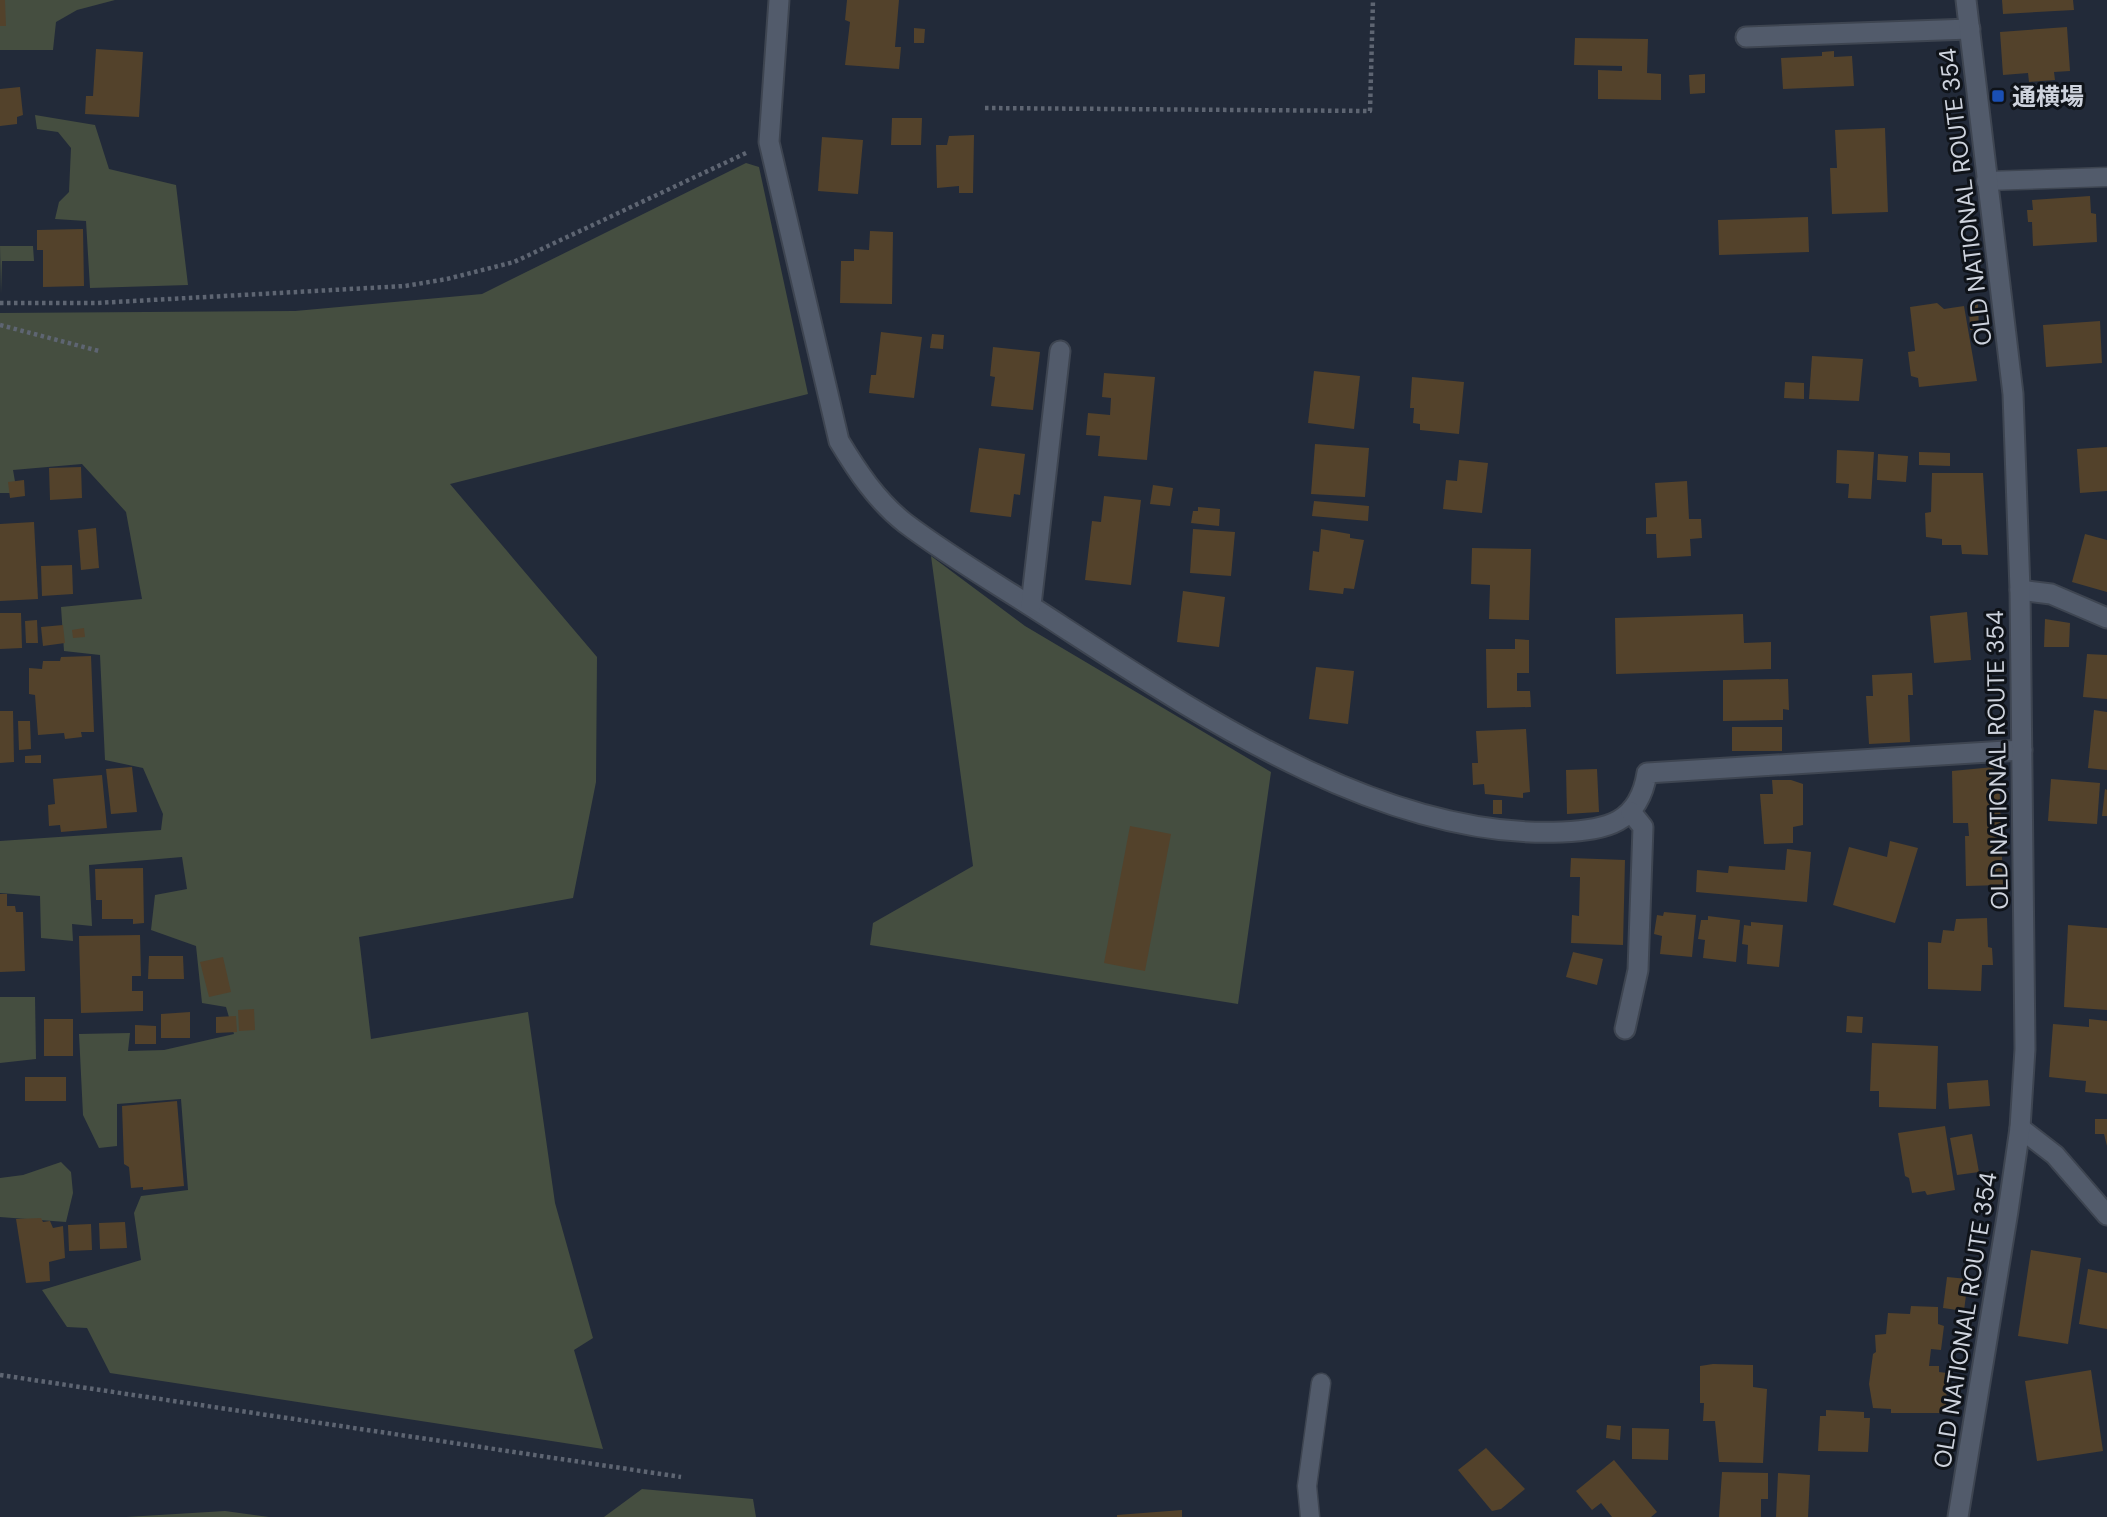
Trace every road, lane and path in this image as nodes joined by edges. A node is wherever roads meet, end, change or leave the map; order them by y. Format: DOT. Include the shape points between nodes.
graph roads {
  1 [pos="779,0"];
  2 [pos="1373,0"];
  3 [pos="1966,0"];
  4 [pos="1970,29"];
  5 [pos="1746,37"];
  6 [pos="985,108"];
  7 [pos="769,142"];
  8 [pos="2107,177"];
  9 [pos="1986,181"];
  10 [pos="0,303"];
  11 [pos="0,325"];
  12 [pos="99,351"];
  13 [pos="1060,351"];
  14 [pos="2020,590"];
  15 [pos="1031,605"];
  16 [pos="2107,618"];
  17 [pos="2022,750"];
  18 [pos="1631,812"];
  19 [pos="1625,1029"];
  20 [pos="2020,1128"];
  21 [pos="2107,1215"];
  22 [pos="0,1375"];
  23 [pos="1321,1383"];
  24 [pos="681,1476"];
  25 [pos="1310,1517"];
  26 [pos="1958,1517"];
  1 -- 7 [label="street"];
  2 -- 6 [label="path" via="1370,111"];
  3 -- 4 [label="street, OLD NATIONAL ROUTE 354"];
  4 -- 5 [label="street"];
  4 -- 9 [label="street, OLD NATIONAL ROUTE 354"];
  7 -- 10 [label="path" via="514,262 447,279 405,286 97,303"];
  7 -- 15 [label="street" via="839,441 860,475 904,522"];
  8 -- 9 [label="lane"];
  9 -- 14 [label="street, OLD NATIONAL ROUTE 354" via="2013,394"];
  11 -- 12 [label="path"];
  13 -- 15 [label="street"];
  14 -- 16 [label="street" via="2051,594"];
  14 -- 17 [label="street, OLD NATIONAL ROUTE 354"];
  15 -- 18 [label="street" via="1203,717 1315,773 1401,807 1503,830 1540,833 1611,825"];
  17 -- 18 [label="street" via="1647,773"];
  17 -- 20 [label="street, OLD NATIONAL ROUTE 354" via="2025,1049"];
  18 -- 19 [label="street" via="1643,827 1638,970"];
  20 -- 21 [label="street" via="2055,1155"];
  20 -- 26 [label="street, OLD NATIONAL ROUTE 354"];
  22 -- 24 [label="path"];
  23 -- 25 [label="lane" via="1307,1486"];
}
